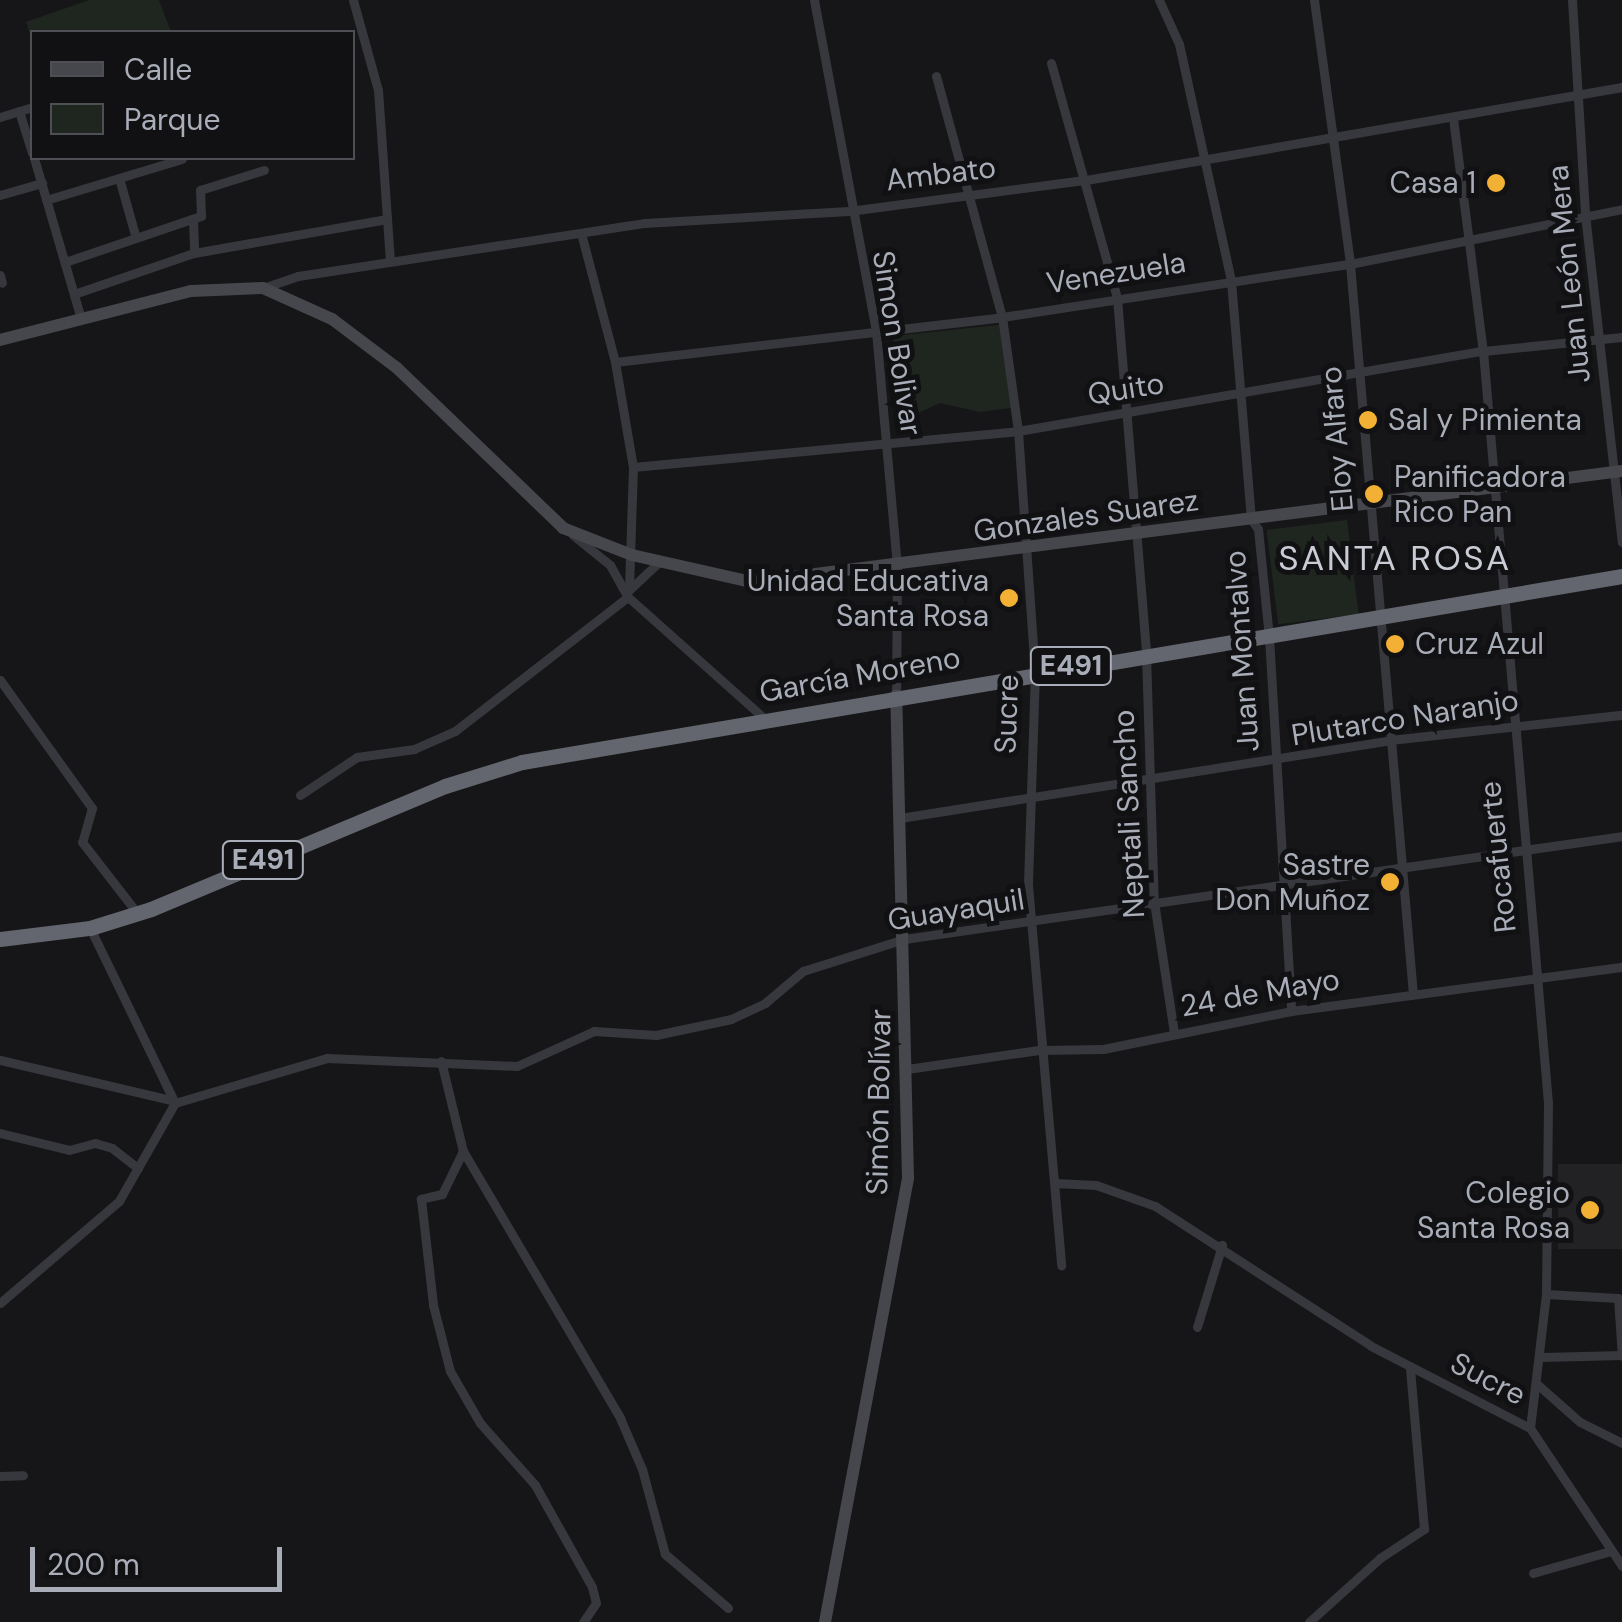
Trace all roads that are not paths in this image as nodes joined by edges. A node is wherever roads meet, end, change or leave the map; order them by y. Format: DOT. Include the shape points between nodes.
graph roads {
  1 [pos="353,0"];
  2 [pos="814,0"];
  3 [pos="1160,0"];
  4 [pos="1314,0"];
  5 [pos="1572,0"];
  6 [pos="358,39"];
  7 [pos="1051,63"];
  8 [pos="936,76"];
  9 [pos="1622,87"];
  10 [pos="1578,92"];
  11 [pos="30,108"];
  12 [pos="19,111"];
  13 [pos="0,117"];
  14 [pos="1453,118"];
  15 [pos="1332,135"];
  16 [pos="30,144"];
  17 [pos="35,160"];
  18 [pos="176,160"];
  19 [pos="1208,160"];
  20 [pos="264,170"];
  21 [pos="119,178"];
  22 [pos="1086,180"];
  23 [pos="42,184"];
  24 [pos="0,195"];
  25 [pos="971,196"];
  26 [pos="46,200"];
  27 [pos="1622,210"];
  28 [pos="849,211"];
  29 [pos="1585,214"];
  30 [pos="193,218"];
  31 [pos="387,219"];
  32 [pos="582,237"];
  33 [pos="136,238"];
  34 [pos="1470,238"];
  35 [pos="194,253"];
  36 [pos="65,262"];
  37 [pos="390,262"];
  38 [pos="1350,264"];
  39 [pos="1231,280"];
  40 [pos="263,288"];
  41 [pos="74,294"];
  42 [pos="1117,298"];
  43 [pos="80,315"];
  44 [pos="1002,317"];
  45 [pos="876,331"];
  46 [pos="1622,336"];
  47 [pos="0,340"];
  48 [pos="1600,340"];
  49 [pos="1483,352"];
  50 [pos="615,362"];
  51 [pos="1356,372"];
  52 [pos="1240,398"];
  53 [pos="1129,414"];
  54 [pos="1018,432"];
  55 [pos="889,448"];
  56 [pos="634,467"];
  57 [pos="1618,471"];
  58 [pos="1492,487"];
  59 [pos="1368,503"];
  60 [pos="1251,519"];
  61 [pos="563,528"];
  62 [pos="1139,534"];
  63 [pos="1622,542"];
  64 [pos="1026,550"];
  65 [pos="632,555"];
  66 [pos="660,562"];
  67 [pos="898,567"];
  68 [pos="1622,576"];
  69 [pos="628,593"];
  70 [pos="1500,601"];
  71 [pos="1377,621"];
  72 [pos="1269,637"];
  73 [pos="1146,654"];
  74 [pos="1035,672"];
  75 [pos="0,680"];
  76 [pos="896,695"];
  77 [pos="1622,715"];
  78 [pos="766,720"];
  79 [pos="1510,726"];
  80 [pos="1390,740"];
  81 [pos="1274,764"];
  82 [pos="1152,782"];
  83 [pos="300,795"];
  84 [pos="1028,800"];
  85 [pos="900,818"];
  86 [pos="1622,836"];
  87 [pos="1522,848"];
  88 [pos="1401,866"];
  89 [pos="1282,883"];
  90 [pos="1154,902"];
  91 [pos="137,913"];
  92 [pos="1032,924"];
  93 [pos="90,928"];
  94 [pos="0,939"];
  95 [pos="904,939"];
  96 [pos="1622,968"];
  97 [pos="1536,980"];
  98 [pos="1413,994"];
  99 [pos="1291,1012"];
  100 [pos="1174,1032"];
  101 [pos="1039,1050"];
  102 [pos="0,1060"];
  103 [pos="441,1061"];
  104 [pos="907,1069"];
  105 [pos="173,1102"];
  106 [pos="0,1133"];
  107 [pos="462,1151"];
  108 [pos="138,1168"];
  109 [pos="1055,1183"];
  110 [pos="1222,1245"];
  111 [pos="1061,1266"];
  112 [pos="1546,1294"];
  113 [pos="0,1303"];
  114 [pos="1196,1327"];
  115 [pos="1622,1355"];
  116 [pos="1542,1357"];
  117 [pos="1410,1368"];
  118 [pos="1537,1384"];
  119 [pos="1530,1428"];
  120 [pos="1622,1443"];
  121 [pos="23,1475"];
  122 [pos="0,1476"];
  123 [pos="1611,1551"];
  124 [pos="1622,1566"];
  125 [pos="1533,1573"];
  126 [pos="728,1608"];
  127 [pos="582,1622"];
  128 [pos="825,1622"];
  129 [pos="1310,1622"];
  1 -- 6 [label="street"];
  2 -- 28 [label="street, Simon Bolivar"];
  3 -- 19 [label="street, Juan Montalvo" via="1179,44"];
  4 -- 15 [label="street, Eloy Alfaro"];
  5 -- 10 [label="street, Juan León Mera"];
  6 -- 31 [label="street" via="378,90"];
  7 -- 22 [label="street, Neptali Sancho"];
  8 -- 25 [label="street, Sucre"];
  9 -- 10 [label="street, Ambato"];
  10 -- 14 [label="street, Ambato"];
  10 -- 29 [label="street, Juan León Mera"];
  11 -- 12 [label="street"];
  12 -- 13 [label="street"];
  12 -- 16 [label="street"];
  14 -- 15 [label="street, Ambato"];
  14 -- 34 [label="street, Rocafuerte"];
  15 -- 19 [label="street, Ambato"];
  15 -- 38 [label="street, Eloy Alfaro"];
  17 -- 23 [label="street"];
  18 -- 21 [label="street"];
  19 -- 22 [label="street, Ambato"];
  19 -- 39 [label="street, Juan Montalvo"];
  20 -- 30 [label="street" via="200,190 201,216"];
  21 -- 26 [label="street"];
  21 -- 33 [label="street"];
  22 -- 25 [label="street, Ambato"];
  22 -- 42 [label="street, Neptali Sancho"];
  23 -- 24 [label="street"];
  23 -- 26 [label="street"];
  25 -- 28 [label="street, Ambato"];
  25 -- 44 [label="street, Sucre"];
  26 -- 36 [label="street"];
  27 -- 29 [label="street, Venezuela"];
  28 -- 32 [label="street, Ambato" via="645,223"];
  28 -- 45 [label="street, Simon Bolivar"];
  29 -- 34 [label="street, Venezuela"];
  29 -- 48 [label="street, Juan León Mera"];
  30 -- 33 [label="street"];
  30 -- 35 [label="street"];
  31 -- 35 [label="street"];
  31 -- 37 [label="street"];
  32 -- 37 [label="street, Ambato"];
  32 -- 50 [label="street"];
  33 -- 36 [label="street"];
  34 -- 38 [label="street, Venezuela"];
  34 -- 49 [label="street, Rocafuerte"];
  35 -- 41 [label="street"];
  36 -- 41 [label="street"];
  37 -- 40 [label="street, Ambato"];
  38 -- 39 [label="street, Venezuela"];
  38 -- 51 [label="street, Eloy Alfaro"];
  39 -- 42 [label="street, Venezuela"];
  39 -- 52 [label="street, Juan Montalvo"];
  40 -- 43 [label="street" via="191,292"];
  40 -- 61 [label="street" via="332,319 397,368"];
  41 -- 43 [label="street"];
  42 -- 44 [label="street, Venezuela"];
  42 -- 53 [label="street, Neptali Sancho"];
  43 -- 47 [label="street"];
  44 -- 45 [label="street, Venezuela"];
  44 -- 54 [label="street, Sucre"];
  45 -- 50 [label="street, Venezuela"];
  45 -- 55 [label="street, Simon Bolivar"];
  46 -- 48 [label="street, Quito"];
  48 -- 49 [label="street, Quito"];
  48 -- 57 [label="street, Juan León Mera"];
  49 -- 51 [label="street, Quito"];
  49 -- 58 [label="street, Rocafuerte"];
  50 -- 56 [label="street"];
  51 -- 52 [label="street, Quito"];
  51 -- 59 [label="street, Eloy Alfaro"];
  52 -- 53 [label="street, Quito"];
  52 -- 60 [label="street, Juan Montalvo"];
  53 -- 54 [label="street, Quito"];
  53 -- 62 [label="street, Neptali Sancho"];
  54 -- 55 [label="street, Quito"];
  54 -- 64 [label="street, Sucre"];
  55 -- 56 [label="street, Quito"];
  55 -- 67 [label="street, Simon Bolivar"];
  56 -- 65 [label="street"];
  57 -- 58 [label="street, Gonzales Suarez"];
  57 -- 63 [label="street, Juan León Mera"];
  58 -- 59 [label="street, Gonzales Suarez"];
  58 -- 70 [label="street, Rocafuerte"];
  59 -- 60 [label="street, Gonzales Suarez"];
  59 -- 71 [label="street, Eloy Alfaro"];
  60 -- 62 [label="street, Gonzales Suarez"];
  60 -- 72 [label="street, Juan Montalvo" via="1258,530"];
  61 -- 65 [label="street, Gonzales Suarez"];
  61 -- 69 [label="street" via="610,565"];
  62 -- 64 [label="street, Gonzales Suarez"];
  62 -- 73 [label="street, Neptali Sancho"];
  64 -- 67 [label="street, Gonzales Suarez"];
  64 -- 74 [label="street, Sucre"];
  65 -- 66 [label="street, Gonzales Suarez"];
  65 -- 69 [label="street"];
  66 -- 67 [label="street, Gonzales Suarez" via="752,582"];
  66 -- 69 [label="street"];
  67 -- 76 [label="street, Simon Bolivar"];
  68 -- 70 [label="highway, García Moreno / E491"];
  69 -- 78 [label="street"];
  69 -- 83 [label="street" via="455,731 414,749 357,757"];
  70 -- 71 [label="highway, García Moreno / E491"];
  70 -- 79 [label="street, Rocafuerte"];
  71 -- 72 [label="highway, García Moreno / E491"];
  71 -- 80 [label="street, Eloy Alfaro"];
  72 -- 73 [label="highway, García Moreno / E491"];
  72 -- 81 [label="street, Juan Montalvo"];
  73 -- 74 [label="highway, García Moreno / E491"];
  73 -- 82 [label="street, Neptali Sancho"];
  74 -- 76 [label="highway, García Moreno / E491"];
  74 -- 84 [label="street, Sucre"];
  75 -- 91 [label="street" via="92,808 82,842"];
  76 -- 78 [label="highway, García Moreno / E491"];
  76 -- 85 [label="street, Simón Bolívar"];
  77 -- 79 [label="street, Plutarco Naranjo"];
  78 -- 91 [label="highway, García Moreno / E491" via="522,762 445,786"];
  79 -- 80 [label="street, Plutarco Naranjo"];
  79 -- 87 [label="street, Rocafuerte"];
  80 -- 81 [label="street, Plutarco Naranjo"];
  80 -- 88 [label="street, Eloy Alfaro"];
  81 -- 82 [label="street, Plutarco Naranjo"];
  81 -- 89 [label="street, Juan Montalvo"];
  82 -- 84 [label="street, Plutarco Naranjo"];
  82 -- 90 [label="street, Neptali Sancho"];
  84 -- 85 [label="street, Plutarco Naranjo"];
  84 -- 92 [label="street, Sucre"];
  85 -- 95 [label="street, Simón Bolívar"];
  86 -- 87 [label="street, Guayaquil"];
  87 -- 88 [label="street, Guayaquil"];
  87 -- 97 [label="street, Rocafuerte"];
  88 -- 89 [label="street, Guayaquil"];
  88 -- 98 [label="street, Eloy Alfaro"];
  89 -- 90 [label="street, Guayaquil"];
  89 -- 99 [label="street, Juan Montalvo"];
  90 -- 92 [label="street, Guayaquil"];
  90 -- 100 [label="street, Neptali Sancho"];
  91 -- 93 [label="highway, E491"];
  92 -- 95 [label="street, Guayaquil"];
  92 -- 101 [label="street, Sucre"];
  93 -- 94 [label="highway, E491"];
  93 -- 105 [label="street"];
  95 -- 103 [label="street, Guayaquil" via="803,970 732,1019 656,1035 594,1032 517,1066"];
  95 -- 104 [label="street, Simón Bolívar"];
  96 -- 97 [label="street, 24 de Mayo"];
  97 -- 98 [label="street, 24 de Mayo"];
  97 -- 112 [label="street, Rocafuerte" via="1548,1103"];
  98 -- 99 [label="street, 24 de Mayo"];
  99 -- 100 [label="street, 24 de Mayo"];
  100 -- 101 [label="street, 24 de Mayo" via="1103,1049"];
  101 -- 104 [label="street, 24 de Mayo"];
  101 -- 109 [label="street, Sucre"];
  102 -- 105 [label="street"];
  103 -- 105 [label="street, Guayaquil" via="327,1058"];
  103 -- 107 [label="street"];
  104 -- 128 [label="street, Simón Bolívar" via="908,1178"];
  105 -- 108 [label="street"];
  106 -- 108 [label="street" via="69,1150 112,1148"];
  107 -- 126 [label="street" via="555,1319 620,1418 665,1554"];
  107 -- 127 [label="street" via="442,1194 420,1199 437,1322 450,1371 480,1423 535,1486 592,1587 596,1603"];
  108 -- 113 [label="street" via="119,1201"];
  109 -- 110 [label="street, Sucre" via="1127,1194"];
  109 -- 111 [label="street, Sucre"];
  110 -- 114 [label="street"];
  110 -- 117 [label="street, Sucre"];
  112 -- 115 [label="street" via="1618,1298"];
  112 -- 116 [label="street, Rocafuerte"];
  115 -- 116 [label="street"];
  116 -- 118 [label="street, Rocafuerte"];
  117 -- 119 [label="street, Sucre"];
  117 -- 129 [label="street" via="1424,1528"];
  118 -- 119 [label="street, Rocafuerte"];
  118 -- 120 [label="street" via="1580,1422"];
  119 -- 123 [label="street"];
  121 -- 122 [label="street"];
  123 -- 124 [label="street"];
  123 -- 125 [label="street"];
}
